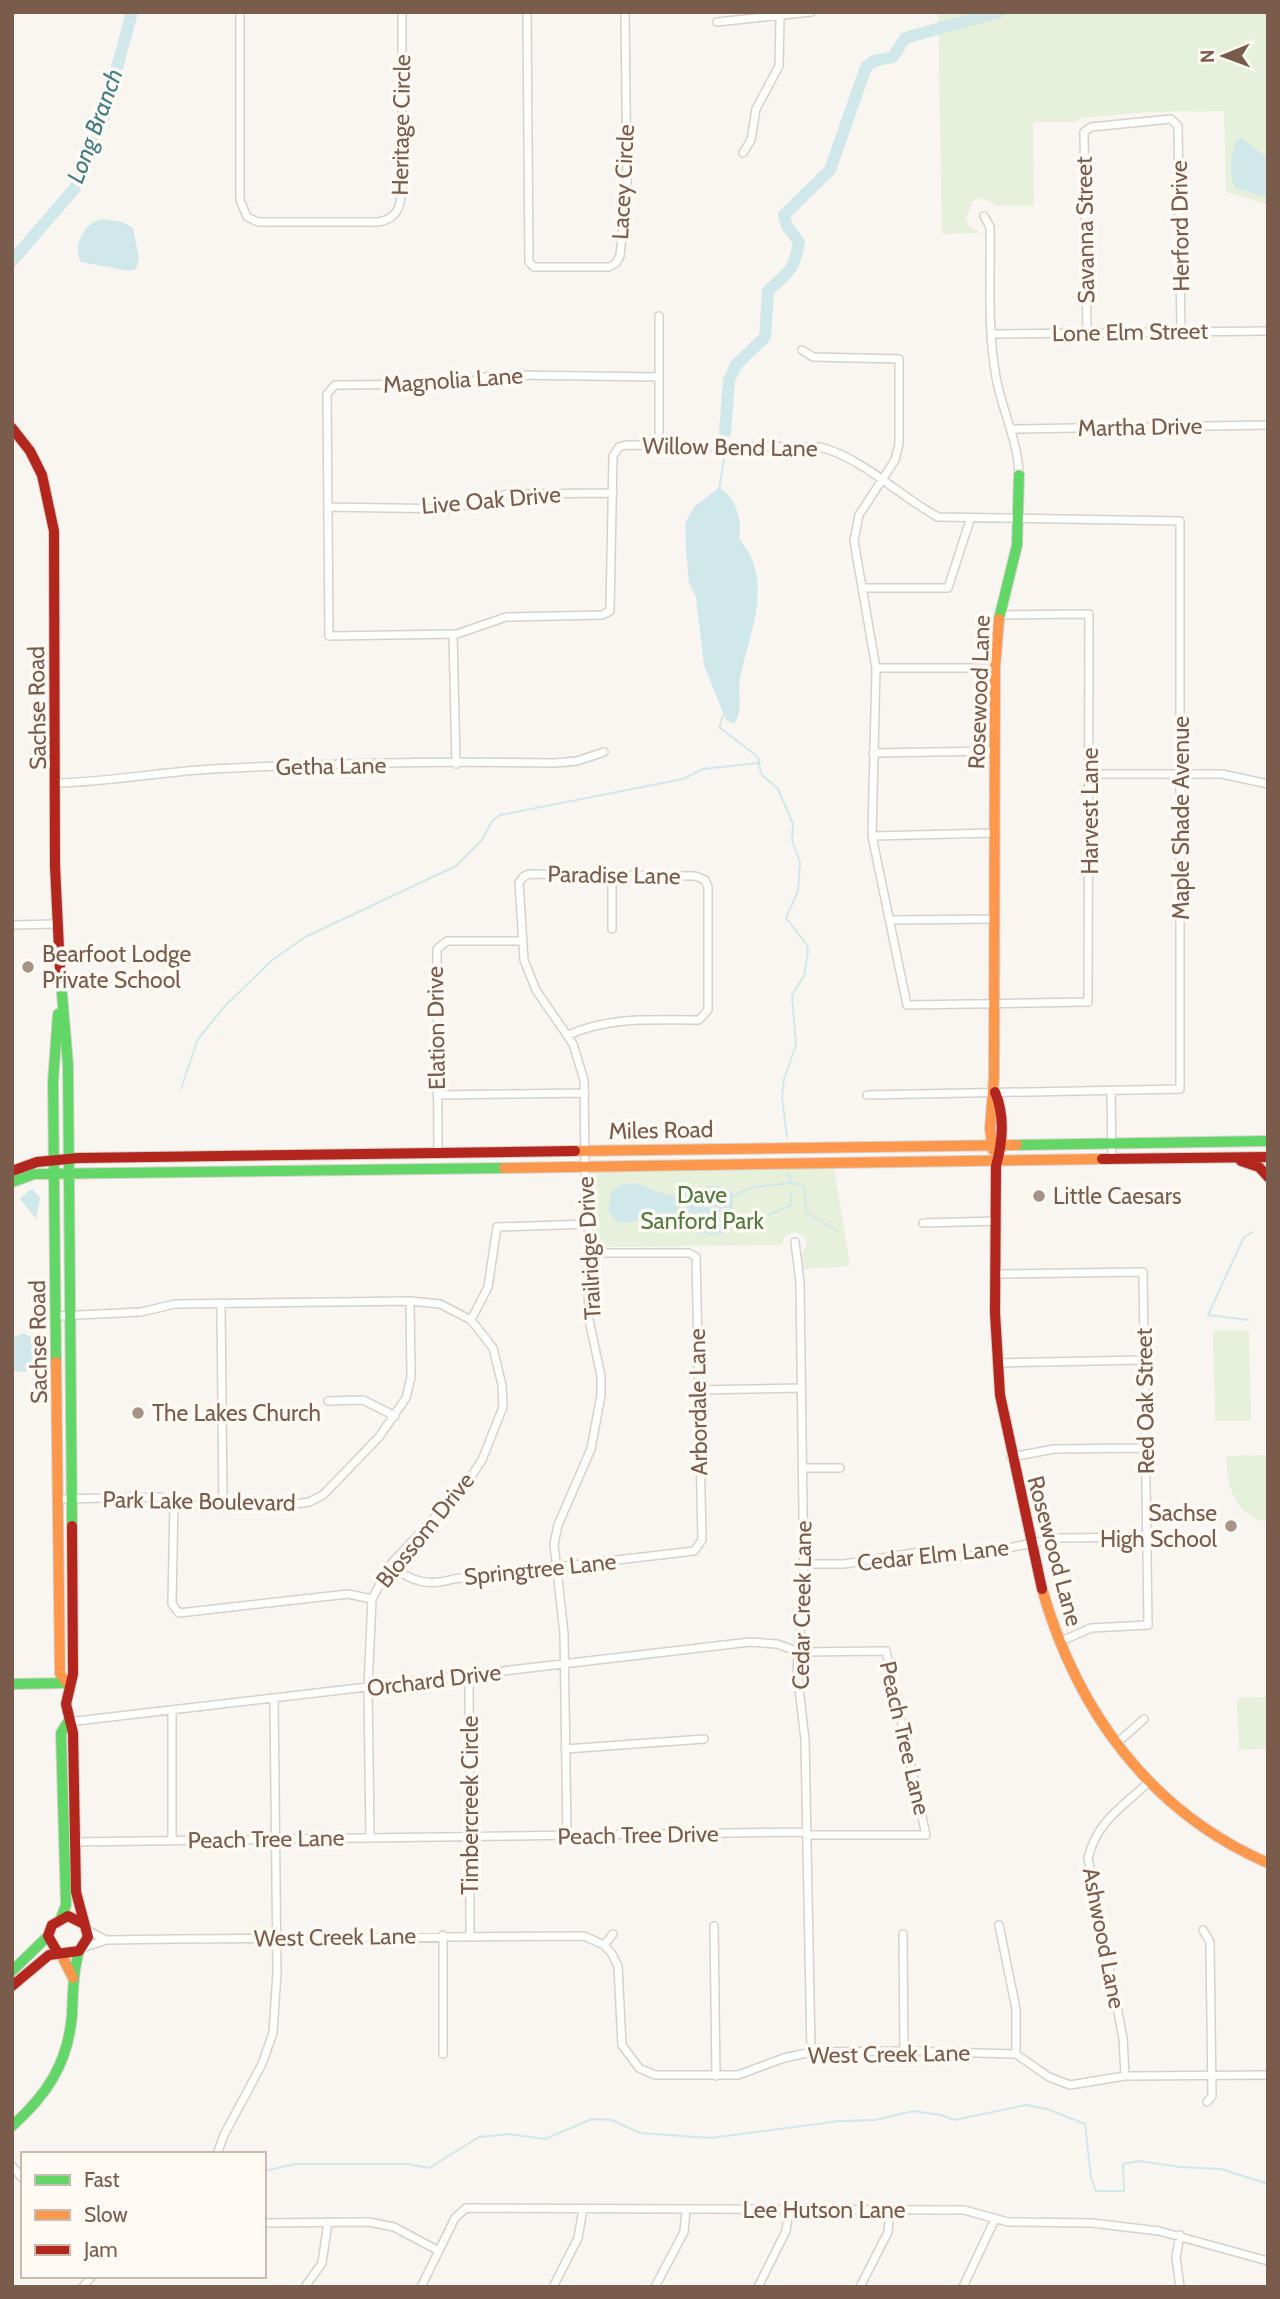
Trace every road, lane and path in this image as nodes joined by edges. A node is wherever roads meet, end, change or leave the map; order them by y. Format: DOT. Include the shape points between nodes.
graph roads {
  1 [pos="240,12"];
  2 [pos="402,12"];
  3 [pos="527,12"];
  4 [pos="625,12"];
  5 [pos="811,12"];
  6 [pos="780,16"];
  7 [pos="717,22"];
  8 [pos="1087,128"];
  9 [pos="743,153"];
  10 [pos="984,216"];
  11 [pos="659,316"];
  12 [pos="1268,331"];
  13 [pos="1181,332"];
  14 [pos="1087,333"];
  15 [pos="992,334"];
  16 [pos="802,350"];
  17 [pos="659,377"];
  18 [pos="1268,425"];
  19 [pos="12,428"];
  20 [pos="1012,429"];
  21 [pos="659,446"];
  22 [pos="1019,475"];
  23 [pos="881,480"];
  24 [pos="613,493"];
  25 [pos="328,507"];
  26 [pos="1020,519"];
  27 [pos="970,520"];
  28 [pos="863,588"];
  29 [pos="999,615"];
  30 [pos="453,634"];
  31 [pos="330,636"];
  32 [pos="876,668"];
  33 [pos="995,668"];
  34 [pos="995,751"];
  35 [pos="604,752"];
  36 [pos="873,753"];
  37 [pos="456,764"];
  38 [pos="1090,774"];
  39 [pos="1181,774"];
  40 [pos="57,783"];
  41 [pos="1268,784"];
  42 [pos="994,833"];
  43 [pos="872,836"];
  44 [pos="612,875"];
  45 [pos="523,877"];
  46 [pos="994,919"];
  47 [pos="890,920"];
  48 [pos="57,924"];
  49 [pos="12,925"];
  50 [pos="612,929"];
  51 [pos="521,941"];
  52 [pos="60,999"];
  53 [pos="992,1004"];
  54 [pos="568,1035"];
  55 [pos="1111,1091"];
  56 [pos="995,1092"];
  57 [pos="584,1093"];
  58 [pos="437,1095"];
  59 [pos="867,1095"];
  60 [pos="1268,1141"];
  61 [pos="1112,1142"];
  62 [pos="996,1144"];
  63 [pos="758,1147"];
  64 [pos="585,1150"];
  65 [pos="438,1152"];
  66 [pos="332,1154"];
  67 [pos="1268,1157"];
  68 [pos="1227,1158"];
  69 [pos="55,1159"];
  70 [pos="68,1159"];
  71 [pos="1112,1159"];
  72 [pos="996,1160"];
  73 [pos="758,1165"];
  74 [pos="585,1167"];
  75 [pos="12,1171"];
  76 [pos="332,1171"];
  77 [pos="55,1174"];
  78 [pos="68,1174"];
  79 [pos="1268,1177"];
  80 [pos="12,1182"];
  81 [pos="997,1221"];
  82 [pos="923,1223"];
  83 [pos="588,1224"];
  84 [pos="794,1242"];
  85 [pos="590,1253"];
  86 [pos="998,1274"];
  87 [pos="410,1301"];
  88 [pos="221,1303"];
  89 [pos="57,1315"];
  90 [pos="69,1315"];
  91 [pos="471,1320"];
  92 [pos="1144,1360"];
  93 [pos="997,1363"];
  94 [pos="801,1388"];
  95 [pos="698,1390"];
  96 [pos="328,1401"];
  97 [pos="395,1416"];
  98 [pos="1146,1448"];
  99 [pos="1011,1457"];
  100 [pos="803,1468"];
  101 [pos="840,1468"];
  102 [pos="59,1499"];
  103 [pos="71,1499"];
  104 [pos="174,1500"];
  105 [pos="223,1506"];
  106 [pos="1147,1537"];
  107 [pos="1030,1544"];
  108 [pos="694,1551"];
  109 [pos="803,1564"];
  110 [pos="390,1565"];
  111 [pos="556,1568"];
  112 [pos="372,1599"];
  113 [pos="1059,1642"];
  114 [pos="799,1652"];
  115 [pos="565,1664"];
  116 [pos="469,1676"];
  117 [pos="67,1683"];
  118 [pos="12,1684"];
  119 [pos="368,1688"];
  120 [pos="274,1699"];
  121 [pos="172,1711"];
  122 [pos="1144,1719"];
  123 [pos="68,1722"];
  124 [pos="704,1739"];
  125 [pos="1117,1742"];
  126 [pos="565,1749"];
  127 [pos="1150,1781"];
  128 [pos="807,1833"];
  129 [pos="567,1836"];
  130 [pos="470,1837"];
  131 [pos="370,1838"];
  132 [pos="274,1839"];
  133 [pos="173,1841"];
  134 [pos="75,1842"];
  135 [pos="62,1843"];
  136 [pos="1268,1863"];
  137 [pos="61,1917"];
  138 [pos="999,1925"];
  139 [pos="714,1926"];
  140 [pos="86,1927"];
  141 [pos="1203,1930"];
  142 [pos="613,1934"];
  143 [pos="903,1934"];
  144 [pos="443,1935"];
  145 [pos="470,1935"];
  146 [pos="48,1936"];
  147 [pos="276,1938"];
  148 [pos="106,1940"];
  149 [pos="604,1945"];
  150 [pos="80,1950"];
  151 [pos="59,1953"];
  152 [pos="12,1971"];
  153 [pos="73,1978"];
  154 [pos="12,1986"];
  155 [pos="811,2052"];
  156 [pos="904,2052"];
  157 [pos="443,2054"];
  158 [pos="1016,2054"];
  159 [pos="1268,2075"];
  160 [pos="716,2076"];
  161 [pos="1125,2076"];
  162 [pos="1212,2076"];
  163 [pos="1208,2102"];
  164 [pos="12,2126"];
  165 [pos="218,2152"];
  166 [pos="583,2209"];
  167 [pos="789,2209"];
  168 [pos="687,2210"];
  169 [pos="890,2210"];
  170 [pos="995,2219"];
  171 [pos="328,2222"];
  172 [pos="266,2223"];
  173 [pos="1180,2235"];
  174 [pos="439,2251"];
  175 [pos="1268,2261"];
  176 [pos="305,2287"];
  177 [pos="421,2287"];
  178 [pos="553,2287"];
  179 [pos="655,2287"];
  180 [pos="758,2287"];
  181 [pos="860,2287"];
  182 [pos="963,2287"];
  183 [pos="1180,2287"];
  1 -- 2 [label="street, Heritage Circle" via="240,200 247,217 258,222 378,222 390,220 397,212 402,195"];
  3 -- 4 [label="street, Lacey Circle" via="528,260 534,267 613,266 619,260 626,204"];
  5 -- 6 [label="street"];
  6 -- 7 [label="street"];
  6 -- 9 [label="street" via="779,66 756,109 751,140"];
  8 -- 13 [label="street, Herford Drive" via="1176,121"];
  8 -- 14 [label="street, Savanna Street"];
  10 -- 15 [label="street, Rosewood Lane" via="990,226"];
  11 -- 17 [label="street"];
  12 -- 13 [label="street, Lone Elm Street"];
  13 -- 14 [label="street, Lone Elm Street"];
  14 -- 15 [label="street, Lone Elm Street"];
  15 -- 20 [label="street, Rosewood Lane" via="996,378"];
  16 -- 23 [label="street" via="813,357 899,359 899,443 895,460"];
  17 -- 21 [label="street"];
  17 -- 25 [label="street, Magnolia Lane" via="515,375 461,384 332,386 327,394"];
  18 -- 20 [label="street, Martha Drive"];
  19 -- 40 [label="main road, Sachse Road" via="37,461 53,514"];
  20 -- 22 [label="street, Rosewood Lane"];
  21 -- 23 [label="street, Willow Bend Lane" via="820,447 837,451"];
  21 -- 24 [label="street, Willow Bend Lane" via="619,447 613,456"];
  22 -- 26 [label="main road, Rosewood Lane"];
  23 -- 27 [label="street, Willow Bend Lane" via="938,517"];
  23 -- 28 [label="street" via="859,515 854,541"];
  24 -- 25 [label="street, Live Oak Drive" via="508,494 451,509"];
  24 -- 30 [label="street, Willow Bend Lane" via="610,611 602,615 506,617"];
  25 -- 31 [label="street, Magnolia Lane"];
  26 -- 27 [label="street, Willow Bend Lane"];
  26 -- 29 [label="main road, Rosewood Lane"];
  26 -- 39 [label="street, Maple Shade Avenue" via="1180,521"];
  27 -- 28 [label="street" via="948,588"];
  28 -- 32 [label="street"];
  29 -- 33 [label="main road, Rosewood Lane"];
  29 -- 38 [label="street, Harvest Lane" via="1089,614"];
  30 -- 31 [label="street, Willow Bend Lane"];
  30 -- 37 [label="street"];
  32 -- 33 [label="street"];
  32 -- 36 [label="street"];
  33 -- 34 [label="main road, Rosewood Lane"];
  34 -- 36 [label="street"];
  34 -- 42 [label="main road, Rosewood Lane"];
  35 -- 37 [label="street, Getha Lane" via="555,763"];
  36 -- 43 [label="street"];
  37 -- 40 [label="street, Getha Lane" via="244,767"];
  38 -- 39 [label="street"];
  38 -- 53 [label="street, Harvest Lane" via="1088,1002"];
  39 -- 41 [label="street" via="1237,775"];
  39 -- 55 [label="street, Maple Shade Avenue" via="1180,1089"];
  40 -- 48 [label="main road, Sachse Road"];
  42 -- 43 [label="street"];
  42 -- 46 [label="main road, Rosewood Lane"];
  43 -- 47 [label="street"];
  44 -- 45 [label="street, Paradise Lane"];
  44 -- 50 [label="street"];
  44 -- 54 [label="street, Paradise Lane" via="705,880 708,1010 699,1020 610,1021"];
  45 -- 51 [label="street, Trailridge Drive" via="519,883"];
  46 -- 47 [label="street"];
  46 -- 53 [label="main road, Rosewood Lane"];
  47 -- 53 [label="street" via="907,1005"];
  48 -- 49 [label="street"];
  48 -- 52 [label="main road, Sachse Road"];
  51 -- 54 [label="street, Trailridge Drive" via="533,983"];
  51 -- 58 [label="street, Elation Drive" via="447,941 437,949"];
  52 -- 69 [label="main road, Sachse Road" via="52,1082"];
  52 -- 70 [label="main road, Sachse Road" via="68,1065"];
  53 -- 56 [label="main road, Rosewood Lane"];
  54 -- 57 [label="street, Trailridge Drive" via="580,1063"];
  55 -- 56 [label="street, Maple Shade Avenue"];
  55 -- 61 [label="street"];
  56 -- 59 [label="street, Maple Shade Avenue"];
  56 -- 62 [label="main road, Rosewood Lane" via="1001,1106"];
  57 -- 58 [label="street"];
  57 -- 64 [label="street, Trailridge Drive"];
  58 -- 65 [label="street, Elation Drive"];
  60 -- 61 [label="main road, Miles Road"];
  61 -- 62 [label="main road, Miles Road"];
  61 -- 71 [label="street"];
  62 -- 63 [label="main road, Miles Road"];
  62 -- 72 [label="main road, Rosewood Lane"];
  63 -- 64 [label="main road, Miles Road"];
  63 -- 73 [label="main road"];
  64 -- 65 [label="main road, Miles Road"];
  64 -- 74 [label="street, Trailridge Drive"];
  65 -- 66 [label="main road, Miles Road"];
  66 -- 70 [label="main road, Miles Road"];
  66 -- 76 [label="main road"];
  67 -- 68 [label="main road, Miles Road"];
  68 -- 71 [label="main road, Miles Road"];
  68 -- 79 [label="main road" via="1252,1163"];
  69 -- 70 [label="main road, Miles Road"];
  69 -- 75 [label="main road, Miles Road"];
  69 -- 77 [label="main road, Sachse Road"];
  70 -- 78 [label="main road, Sachse Road"];
  71 -- 72 [label="main road, Miles Road"];
  72 -- 73 [label="main road, Miles Road"];
  72 -- 81 [label="main road, Rosewood Lane"];
  73 -- 74 [label="main road, Miles Road"];
  74 -- 76 [label="main road, Miles Road"];
  74 -- 83 [label="street, Trailridge Drive"];
  76 -- 78 [label="main road, Miles Road"];
  77 -- 78 [label="main road, Miles Road"];
  77 -- 80 [label="main road, Miles Road" via="25,1175"];
  77 -- 89 [label="main road, Sachse Road"];
  78 -- 90 [label="main road, Sachse Road"];
  81 -- 82 [label="street"];
  81 -- 86 [label="main road, Rosewood Lane"];
  83 -- 85 [label="street, Trailridge Drive"];
  83 -- 91 [label="street" via="497,1227 488,1287"];
  84 -- 94 [label="street, Cedar Creek Lane" via="800,1282"];
  85 -- 95 [label="street, Arbordale Lane" via="689,1253 695,1257"];
  85 -- 111 [label="street, Trailridge Drive" via="588,1315 600,1361 601,1395 591,1450 558,1525"];
  86 -- 92 [label="street, Red Oak Street" via="1143,1272"];
  86 -- 93 [label="main road, Rosewood Lane"];
  87 -- 88 [label="street, Blossom Drive"];
  87 -- 91 [label="street, Blossom Drive" via="440,1304"];
  87 -- 97 [label="street, Park Lake Boulevard" via="411,1377"];
  88 -- 90 [label="street, Blossom Drive"];
  88 -- 105 [label="street"];
  89 -- 90 [label="street, Blossom Drive"];
  89 -- 102 [label="main road, Sachse Road"];
  90 -- 103 [label="main road, Sachse Road"];
  91 -- 110 [label="street, Blossom Drive" via="494,1348 499,1365 503,1407 495,1432 466,1484"];
  92 -- 93 [label="street"];
  92 -- 98 [label="street, Red Oak Street"];
  93 -- 99 [label="main road, Rosewood Lane"];
  94 -- 95 [label="street"];
  94 -- 100 [label="street, Cedar Creek Lane"];
  95 -- 108 [label="street, Arbordale Lane" via="702,1540"];
  96 -- 97 [label="street" via="363,1400"];
  97 -- 105 [label="street, Park Lake Boulevard" via="323,1495 309,1502"];
  98 -- 99 [label="street" via="1054,1449"];
  98 -- 106 [label="street, Red Oak Street"];
  99 -- 107 [label="main road, Rosewood Lane"];
  100 -- 101 [label="street"];
  100 -- 109 [label="street, Cedar Creek Lane"];
  102 -- 103 [label="street, Park Lake Boulevard"];
  102 -- 117 [label="main road, Sachse Road" via="60,1674"];
  103 -- 104 [label="street, Park Lake Boulevard"];
  103 -- 117 [label="main road, Sachse Road" via="73,1674"];
  104 -- 105 [label="street, Park Lake Boulevard" via="194,1506"];
  104 -- 112 [label="street" via="172,1604 179,1613 348,1594"];
  106 -- 107 [label="street, Cedar Elm Lane" via="1058,1538"];
  106 -- 113 [label="street, Red Oak Street" via="1148,1625 1091,1628"];
  107 -- 109 [label="street, Cedar Elm Lane" via="963,1557 920,1552 844,1564"];
  107 -- 113 [label="main road, Rosewood Lane"];
  108 -- 111 [label="street, Springtree Lane"];
  109 -- 114 [label="street, Cedar Creek Lane"];
  110 -- 111 [label="street, Springtree Lane" via="408,1579 440,1583"];
  110 -- 112 [label="street, Blossom Drive"];
  111 -- 115 [label="street, Trailridge Drive"];
  112 -- 119 [label="street, Blossom Drive"];
  113 -- 125 [label="main road, Rosewood Lane"];
  114 -- 115 [label="street, Orchard Drive" via="750,1642"];
  114 -- 128 [label="street, Cedar Creek Lane"];
  114 -- 128 [label="street, Peach Tree Lane" via="886,1651 926,1835"];
  115 -- 116 [label="street, Orchard Drive"];
  115 -- 126 [label="street, Trailridge Drive"];
  116 -- 119 [label="street, Orchard Drive"];
  116 -- 130 [label="street, Timbercreek Circle"];
  117 -- 118 [label="main road"];
  117 -- 123 [label="main road, Sachse Road"];
  119 -- 120 [label="street, Orchard Drive"];
  119 -- 131 [label="street, Blossom Drive"];
  120 -- 121 [label="street, Orchard Drive"];
  120 -- 132 [label="street"];
  121 -- 123 [label="street, Orchard Drive"];
  121 -- 133 [label="street"];
  122 -- 125 [label="street"];
  123 -- 134 [label="main road, Sachse Road" via="74,1733"];
  123 -- 135 [label="main road, Sachse Road" via="61,1734"];
  124 -- 126 [label="street"];
  125 -- 127 [label="main road, Rosewood Lane"];
  126 -- 129 [label="street, Trailridge Drive"];
  127 -- 136 [label="main road, Rosewood Lane" via="1217,1838"];
  127 -- 161 [label="street, Ashwood Lane" via="1105,1821 1087,1858 1123,2038"];
  128 -- 129 [label="street, Peach Tree Drive"];
  128 -- 155 [label="street, Cedar Creek Lane"];
  129 -- 130 [label="street, Peach Tree Drive"];
  130 -- 131 [label="street, Peach Tree Lane"];
  130 -- 145 [label="street, Timbercreek Circle"];
  131 -- 132 [label="street, Peach Tree Lane"];
  132 -- 133 [label="street, Peach Tree Lane"];
  132 -- 147 [label="street"];
  133 -- 134 [label="street, Peach Tree Lane"];
  134 -- 135 [label="street, Peach Tree Lane"];
  134 -- 140 [label="main road, Sachse Road" via="76,1892"];
  135 -- 137 [label="main road, Sachse Road" via="66,1905"];
  137 -- 140 [label="main road" via="74,1917"];
  137 -- 146 [label="main road"];
  138 -- 158 [label="street" via="1016,2009"];
  139 -- 160 [label="street"];
  140 -- 148 [label="street, West Creek Lane"];
  140 -- 150 [label="main road" via="86,1944"];
  141 -- 162 [label="street" via="1210,1942"];
  142 -- 149 [label="street"];
  143 -- 156 [label="street"];
  144 -- 145 [label="street, West Creek Lane"];
  144 -- 147 [label="street, West Creek Lane"];
  144 -- 157 [label="street"];
  145 -- 149 [label="street, West Creek Lane" via="575,1935"];
  146 -- 151 [label="main road"];
  146 -- 152 [label="main road"];
  147 -- 148 [label="street, West Creek Lane"];
  147 -- 165 [label="street" via="273,2033"];
  148 -- 150 [label="street, West Creek Lane"];
  149 -- 160 [label="street, West Creek Lane" via="618,1966 619,2028 632,2063 655,2075"];
  150 -- 151 [label="main road"];
  150 -- 153 [label="main road"];
  151 -- 153 [label="main road"];
  151 -- 154 [label="main road" via="44,1957"];
  153 -- 164 [label="main road" via="67,2056 60,2074 46,2095"];
  155 -- 156 [label="street, West Creek Lane"];
  155 -- 160 [label="street, West Creek Lane" via="748,2073"];
  156 -- 158 [label="street, West Creek Lane"];
  158 -- 161 [label="street" via="1049,2077 1070,2085"];
  159 -- 162 [label="street"];
  161 -- 162 [label="street"];
  162 -- 163 [label="street"];
  166 -- 168 [label="street, Lee Hutson Lane"];
  166 -- 174 [label="street, Lee Hutson Lane" via="466,2208"];
  166 -- 178 [label="street" via="578,2238"];
  167 -- 168 [label="street, Lee Hutson Lane"];
  167 -- 169 [label="street, Lee Hutson Lane"];
  167 -- 180 [label="street" via="786,2231"];
  168 -- 179 [label="street" via="684,2232"];
  169 -- 170 [label="street, Lee Hutson Lane" via="964,2210"];
  169 -- 181 [label="street" via="888,2232"];
  170 -- 173 [label="street, Lee Hutson Lane" via="1022,2224 1092,2223"];
  170 -- 182 [label="street"];
  171 -- 172 [label="street"];
  171 -- 174 [label="street" via="394,2227"];
  171 -- 176 [label="street" via="322,2263"];
  173 -- 175 [label="street, Lee Hutson Lane"];
  173 -- 183 [label="street"];
  174 -- 177 [label="street, Lee Hutson Lane"];
}
